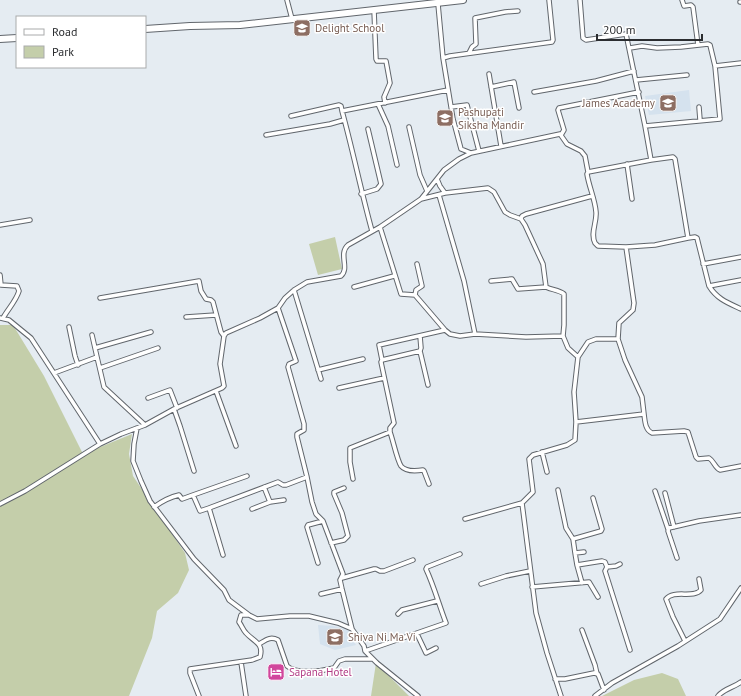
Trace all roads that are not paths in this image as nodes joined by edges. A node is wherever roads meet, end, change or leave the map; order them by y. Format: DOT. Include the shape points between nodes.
graph roads {
  1 [pos="287,0"];
  2 [pos="463,0"];
  3 [pos="549,0"];
  4 [pos="580,0"];
  5 [pos="682,0"];
  6 [pos="438,4"];
  7 [pos="374,10"];
  8 [pos="518,11"];
  9 [pos="292,19"];
  10 [pos="146,29"];
  11 [pos="16,38"];
  12 [pos="0,39"];
  13 [pos="698,45"];
  14 [pos="630,48"];
  15 [pos="469,53"];
  16 [pos="443,58"];
  17 [pos="741,63"];
  18 [pos="715,66"];
  19 [pos="634,72"];
  20 [pos="489,74"];
  21 [pos="687,75"];
  22 [pos="636,80"];
  23 [pos="492,87"];
  24 [pos="448,90"];
  25 [pos="534,92"];
  26 [pos="639,92"];
  27 [pos="385,103"];
  28 [pos="378,104"];
  29 [pos="451,107"];
  30 [pos="698,107"];
  31 [pos="519,108"];
  32 [pos="342,111"];
  33 [pos="291,116"];
  34 [pos="344,120"];
  35 [pos="700,120"];
  36 [pos="645,126"];
  37 [pos="409,127"];
  38 [pos="368,128"];
  39 [pos="562,135"];
  40 [pos="266,136"];
  41 [pos="501,146"];
  42 [pos="461,149"];
  43 [pos="479,151"];
  44 [pos="471,153"];
  45 [pos="459,159"];
  46 [pos="651,160"];
  47 [pos="627,164"];
  48 [pos="398,165"];
  49 [pos="588,172"];
  50 [pos="437,179"];
  51 [pos="427,191"];
  52 [pos="445,193"];
  53 [pos="361,194"];
  54 [pos="439,195"];
  55 [pos="592,196"];
  56 [pos="421,199"];
  57 [pos="632,199"];
  58 [pos="521,219"];
  59 [pos="30,220"];
  60 [pos="0,225"];
  61 [pos="380,227"];
  62 [pos="372,231"];
  63 [pos="688,238"];
  64 [pos="626,247"];
  65 [pos="741,258"];
  66 [pos="417,264"];
  67 [pos="703,264"];
  68 [pos="0,275"];
  69 [pos="394,276"];
  70 [pos="741,280"];
  71 [pos="491,281"];
  72 [pos="0,284"];
  73 [pos="709,286"];
  74 [pos="354,287"];
  75 [pos="546,287"];
  76 [pos="294,290"];
  77 [pos="415,295"];
  78 [pos="100,298"];
  79 [pos="278,308"];
  80 [pos="741,309"];
  81 [pos="216,315"];
  82 [pos="1,318"];
  83 [pos="186,318"];
  84 [pos="69,327"];
  85 [pos="445,330"];
  86 [pos="151,332"];
  87 [pos="476,334"];
  88 [pos="92,335"];
  89 [pos="224,336"];
  90 [pos="420,336"];
  91 [pos="563,336"];
  92 [pos="618,339"];
  93 [pos="95,348"];
  94 [pos="158,348"];
  95 [pos="420,351"];
  96 [pos="97,357"];
  97 [pos="578,357"];
  98 [pos="364,359"];
  99 [pos="382,360"];
  100 [pos="78,364"];
  101 [pos="100,368"];
  102 [pos="318,370"];
  103 [pos="54,373"];
  104 [pos="384,378"];
  105 [pos="321,379"];
  106 [pos="428,385"];
  107 [pos="339,388"];
  108 [pos="216,392"];
  109 [pos="148,398"];
  110 [pos="175,409"];
  111 [pos="644,414"];
  112 [pos="576,422"];
  113 [pos="145,425"];
  114 [pos="137,428"];
  115 [pos="390,432"];
  116 [pos="100,444"];
  117 [pos="236,446"];
  118 [pos="542,452"];
  119 [pos="741,466"];
  120 [pos="194,471"];
  121 [pos="547,472"];
  122 [pos="247,476"];
  123 [pos="308,477"];
  124 [pos="353,479"];
  125 [pos="429,484"];
  126 [pos="264,487"];
  127 [pos="344,488"];
  128 [pos="558,490"];
  129 [pos="655,491"];
  130 [pos="665,493"];
  131 [pos="193,495"];
  132 [pos="593,498"];
  133 [pos="284,500"];
  134 [pos="270,502"];
  135 [pos="522,503"];
  136 [pos="0,504"];
  137 [pos="154,507"];
  138 [pos="209,508"];
  139 [pos="252,509"];
  140 [pos="741,515"];
  141 [pos="465,519"];
  142 [pos="323,521"];
  143 [pos="674,527"];
  144 [pos="668,530"];
  145 [pos="573,539"];
  146 [pos="331,543"];
  147 [pos="584,552"];
  148 [pos="575,553"];
  149 [pos="460,554"];
  150 [pos="223,555"];
  151 [pos="677,558"];
  152 [pos="413,560"];
  153 [pos="318,563"];
  154 [pos="620,564"];
  155 [pos="577,565"];
  156 [pos="607,567"];
  157 [pos="530,571"];
  158 [pos="342,578"];
  159 [pos="699,578"];
  160 [pos="582,583"];
  161 [pos="481,584"];
  162 [pos="532,587"];
  163 [pos="741,588"];
  164 [pos="342,589"];
  165 [pos="321,594"];
  166 [pos="598,597"];
  167 [pos="437,601"];
  168 [pos="398,614"];
  169 [pos="249,615"];
  170 [pos="352,629"];
  171 [pos="582,630"];
  172 [pos="417,634"];
  173 [pos="685,641"];
  174 [pos="259,644"];
  175 [pos="436,648"];
  176 [pos="630,650"];
  177 [pos="365,651"];
  178 [pos="373,659"];
  179 [pos="241,662"];
  180 [pos="597,674"];
  181 [pos="555,679"];
  182 [pos="741,682"];
  183 [pos="604,690"];
  184 [pos="199,696"];
  185 [pos="246,696"];
  186 [pos="418,696"];
  187 [pos="561,696"];
  188 [pos="595,696"];
  189 [pos="718,696"];
  1 -- 9 [label="street"];
  2 -- 6 [label="main road"];
  3 -- 15 [label="street" via="552,42"];
  4 -- 14 [label="street" via="583,38 586,40 626,34"];
  5 -- 13 [label="street" via="684,6 693,7"];
  6 -- 7 [label="main road"];
  6 -- 16 [label="street"];
  7 -- 9 [label="main road"];
  7 -- 27 [label="street" via="376,59 386,61 390,83 384,97"];
  8 -- 15 [label="street" via="475,18 476,44"];
  9 -- 10 [label="main road" via="240,25"];
  11 -- 12 [label="main road"];
  13 -- 14 [label="street"];
  13 -- 18 [label="street" via="710,45"];
  14 -- 19 [label="street"];
  15 -- 16 [label="street"];
  16 -- 24 [label="street"];
  17 -- 18 [label="street"];
  18 -- 35 [label="street" via="720,119"];
  19 -- 22 [label="street"];
  19 -- 25 [label="street"];
  20 -- 23 [label="street"];
  21 -- 22 [label="street"];
  22 -- 26 [label="street"];
  23 -- 31 [label="street" via="514,82"];
  23 -- 41 [label="street"];
  24 -- 27 [label="street"];
  24 -- 29 [label="street"];
  26 -- 36 [label="street"];
  26 -- 39 [label="street" via="559,108 564,130"];
  27 -- 28 [label="street"];
  28 -- 32 [label="street"];
  28 -- 48 [label="street" via="388,126"];
  29 -- 42 [label="street"];
  29 -- 43 [label="street" via="467,105"];
  30 -- 35 [label="street"];
  32 -- 33 [label="street" via="339,104"];
  32 -- 34 [label="street"];
  34 -- 40 [label="street"];
  34 -- 53 [label="street"];
  35 -- 36 [label="street"];
  36 -- 46 [label="street"];
  37 -- 51 [label="street" via="420,176"];
  38 -- 53 [label="street" via="381,184 378,190"];
  39 -- 41 [label="street"];
  39 -- 49 [label="street" via="567,144 581,151"];
  41 -- 43 [label="street"];
  42 -- 44 [label="street"];
  42 -- 45 [label="street"];
  43 -- 44 [label="street"];
  44 -- 45 [label="street"];
  45 -- 50 [label="street"];
  46 -- 47 [label="street"];
  46 -- 63 [label="street" via="673,157 675,159"];
  47 -- 49 [label="street"];
  47 -- 57 [label="street"];
  49 -- 55 [label="street"];
  50 -- 51 [label="street"];
  50 -- 52 [label="street"];
  51 -- 56 [label="street"];
  52 -- 54 [label="street"];
  52 -- 58 [label="street" via="488,188 494,192 505,212"];
  53 -- 62 [label="street"];
  54 -- 56 [label="street"];
  54 -- 87 [label="street" via="464,281"];
  55 -- 58 [label="street" via="526,214"];
  55 -- 64 [label="street" via="596,211 596,222 592,232 595,243 598,246"];
  56 -- 61 [label="street"];
  58 -- 75 [label="street" via="543,264"];
  59 -- 60 [label="street"];
  61 -- 62 [label="street"];
  61 -- 69 [label="street"];
  62 -- 76 [label="street" via="345,248 344,274 307,282"];
  63 -- 64 [label="street" via="656,245"];
  63 -- 67 [label="street" via="697,238"];
  64 -- 92 [label="street" via="634,303 633,310 619,323"];
  65 -- 67 [label="street"];
  66 -- 77 [label="street" via="422,286 416,290"];
  67 -- 73 [label="street"];
  68 -- 72 [label="street"];
  69 -- 74 [label="street"];
  69 -- 77 [label="street" via="401,294"];
  70 -- 73 [label="street"];
  71 -- 75 [label="street" via="512,279 518,289"];
  72 -- 82 [label="street" via="17,286 19,291"];
  73 -- 80 [label="street" via="722,300"];
  75 -- 91 [label="street" via="564,294"];
  76 -- 79 [label="street"];
  76 -- 102 [label="street"];
  77 -- 85 [label="street"];
  78 -- 81 [label="street" via="199,281 206,299 213,302"];
  79 -- 89 [label="street"];
  79 -- 123 [label="street" via="296,361 288,364 288,367 304,424 304,430 297,434 297,437"];
  81 -- 83 [label="street"];
  81 -- 89 [label="street"];
  82 -- 103 [label="street" via="9,320 31,338"];
  84 -- 100 [label="street"];
  85 -- 87 [label="street" via="460,336"];
  85 -- 90 [label="street"];
  86 -- 93 [label="street"];
  87 -- 91 [label="street"];
  88 -- 93 [label="street"];
  89 -- 108 [label="street" via="220,364 224,386"];
  90 -- 95 [label="street"];
  90 -- 99 [label="street" via="379,345"];
  91 -- 97 [label="street" via="568,348"];
  92 -- 97 [label="street" via="596,339 588,342"];
  92 -- 111 [label="street" via="642,397"];
  93 -- 96 [label="street"];
  94 -- 101 [label="street"];
  95 -- 99 [label="street"];
  95 -- 106 [label="street"];
  96 -- 100 [label="street"];
  96 -- 101 [label="street"];
  97 -- 112 [label="street" via="574,392"];
  98 -- 102 [label="street"];
  99 -- 104 [label="street"];
  100 -- 103 [label="street"];
  101 -- 113 [label="street" via="104,387"];
  102 -- 105 [label="street"];
  103 -- 116 [label="street"];
  104 -- 107 [label="street"];
  104 -- 115 [label="street" via="394,423"];
  108 -- 110 [label="street"];
  108 -- 117 [label="street"];
  109 -- 110 [label="street" via="170,390"];
  110 -- 113 [label="street"];
  110 -- 120 [label="street"];
  111 -- 112 [label="street"];
  111 -- 119 [label="street" via="649,432 688,432 698,459 709,458 720,470"];
  112 -- 118 [label="street" via="575,440"];
  113 -- 114 [label="street"];
  114 -- 116 [label="street"];
  114 -- 137 [label="street" via="133,461"];
  115 -- 124 [label="street" via="350,448"];
  115 -- 125 [label="street" via="402,466 414,471 423,470"];
  116 -- 136 [label="street"];
  118 -- 121 [label="street"];
  118 -- 135 [label="street" via="529,459 533,492"];
  122 -- 131 [label="street"];
  123 -- 126 [label="street" via="286,485 280,482"];
  123 -- 142 [label="street" via="316,514"];
  126 -- 134 [label="street"];
  126 -- 138 [label="street"];
  127 -- 146 [label="street" via="334,494 348,536 344,540"];
  128 -- 145 [label="street" via="566,528"];
  129 -- 144 [label="street"];
  130 -- 143 [label="street"];
  131 -- 137 [label="street" via="182,499 179,495"];
  131 -- 138 [label="street" via="200,511"];
  132 -- 145 [label="street" via="602,529 599,533"];
  133 -- 134 [label="street"];
  134 -- 139 [label="street"];
  135 -- 141 [label="street"];
  135 -- 157 [label="street"];
  137 -- 169 [label="street" via="194,559 224,590 229,600"];
  138 -- 150 [label="street"];
  140 -- 143 [label="street"];
  142 -- 146 [label="street"];
  142 -- 153 [label="street" via="307,527"];
  143 -- 144 [label="street"];
  144 -- 151 [label="street"];
  145 -- 148 [label="street"];
  146 -- 158 [label="street" via="343,574"];
  147 -- 148 [label="street"];
  148 -- 155 [label="street"];
  149 -- 167 [label="street" via="426,569 433,582"];
  152 -- 158 [label="street" via="384,571 374,569"];
  154 -- 156 [label="street"];
  155 -- 156 [label="street" via="604,561"];
  155 -- 160 [label="street"];
  156 -- 176 [label="street" via="605,571"];
  157 -- 161 [label="street"];
  157 -- 162 [label="street"];
  158 -- 164 [label="street"];
  159 -- 173 [label="street" via="700,592 670,595 666,599"];
  160 -- 162 [label="street"];
  160 -- 166 [label="street" via="589,582"];
  162 -- 181 [label="street" via="536,612"];
  163 -- 173 [label="street" via="720,619"];
  164 -- 165 [label="street"];
  164 -- 170 [label="street"];
  167 -- 168 [label="street" via="402,610"];
  167 -- 172 [label="street" via="446,623"];
  169 -- 170 [label="street" via="257,619 309,616"];
  169 -- 174 [label="street" via="241,615 240,622 246,633"];
  170 -- 177 [label="street"];
  171 -- 180 [label="street"];
  172 -- 175 [label="street" via="426,653"];
  172 -- 177 [label="street"];
  173 -- 183 [label="street"];
  174 -- 178 [label="street" via="269,638 278,640 287,666 298,671 327,670 345,659"];
  174 -- 179 [label="street" via="260,657"];
  177 -- 178 [label="street"];
  178 -- 186 [label="street"];
  179 -- 184 [label="street" via="190,669"];
  179 -- 185 [label="street"];
  180 -- 181 [label="street"];
  180 -- 183 [label="street"];
  181 -- 187 [label="street"];
  182 -- 189 [label="street" via="724,690"];
  183 -- 188 [label="street"];
}
